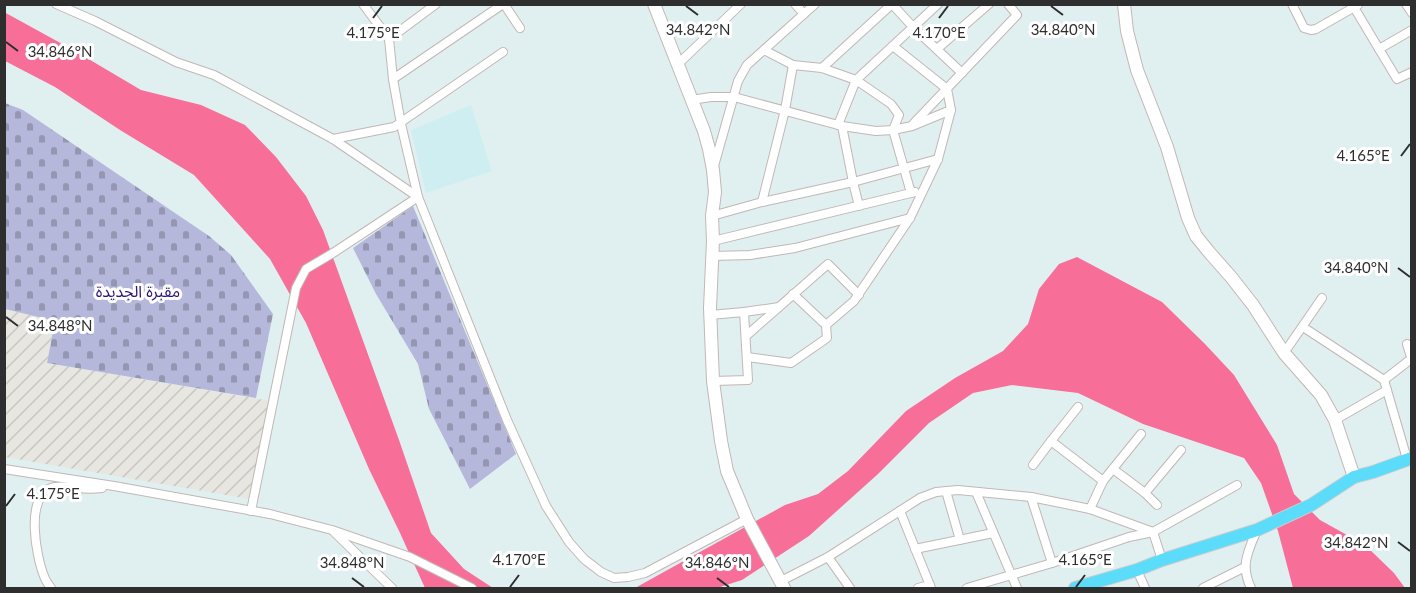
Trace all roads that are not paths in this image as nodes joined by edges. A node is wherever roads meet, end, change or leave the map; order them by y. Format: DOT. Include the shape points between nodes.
graph roads {
  1 [pos="56,4"];
  2 [pos="377,4"];
  3 [pos="436,4"];
  4 [pos="504,4"];
  5 [pos="654,4"];
  6 [pos="741,4"];
  7 [pos="795,4"];
  8 [pos="815,4"];
  9 [pos="892,4"];
  10 [pos="938,4"];
  11 [pos="989,4"];
  12 [pos="1008,4"];
  13 [pos="1124,4"];
  14 [pos="1292,4"];
  15 [pos="1406,4"];
  16 [pos="1355,5"];
  17 [pos="365,8"];
  18 [pos="804,14"];
  19 [pos="1412,14"];
  20 [pos="913,27"];
  21 [pos="520,28"];
  22 [pos="1412,30"];
  23 [pos="389,39"];
  24 [pos="893,46"];
  25 [pos="937,49"];
  26 [pos="1379,49"];
  27 [pos="764,50"];
  28 [pos="503,52"];
  29 [pos="678,65"];
  30 [pos="794,65"];
  31 [pos="822,68"];
  32 [pos="1412,72"];
  33 [pos="962,73"];
  34 [pos="393,78"];
  35 [pos="856,80"];
  36 [pos="947,89"];
  37 [pos="734,97"];
  38 [pos="691,100"];
  39 [pos="785,110"];
  40 [pos="951,110"];
  41 [pos="401,124"];
  42 [pos="840,126"];
  43 [pos="912,126"];
  44 [pos="892,130"];
  45 [pos="333,139"];
  46 [pos="938,159"];
  47 [pos="904,168"];
  48 [pos="714,170"];
  49 [pos="853,182"];
  50 [pos="924,190"];
  51 [pos="911,193"];
  52 [pos="418,197"];
  53 [pos="762,202"];
  54 [pos="859,206"];
  55 [pos="712,216"];
  56 [pos="910,218"];
  57 [pos="713,241"];
  58 [pos="712,256"];
  59 [pos="793,294"];
  60 [pos="859,295"];
  61 [pos="1322,298"];
  62 [pos="779,307"];
  63 [pos="744,312"];
  64 [pos="710,315"];
  65 [pos="826,326"];
  66 [pos="1303,327"];
  67 [pos="746,336"];
  68 [pos="1407,344"];
  69 [pos="1284,353"];
  70 [pos="747,357"];
  71 [pos="1412,360"];
  72 [pos="1384,380"];
  73 [pos="713,381"];
  74 [pos="1387,390"];
  75 [pos="1078,407"];
  76 [pos="1335,420"];
  77 [pos="1141,434"];
  78 [pos="1050,441"];
  79 [pos="1181,450"];
  80 [pos="1409,455"];
  81 [pos="1033,465"];
  82 [pos="4,469"];
  83 [pos="1113,469"];
  84 [pos="1358,476"];
  85 [pos="1103,480"];
  86 [pos="1238,485"];
  87 [pos="114,486"];
  88 [pos="946,491"];
  89 [pos="976,492"];
  90 [pos="1145,493"];
  91 [pos="1031,497"];
  92 [pos="1157,505"];
  93 [pos="1090,509"];
  94 [pos="251,511"];
  95 [pos="900,511"];
  96 [pos="748,521"];
  97 [pos="1259,529"];
  98 [pos="332,530"];
  99 [pos="1153,532"];
  100 [pos="993,533"];
  101 [pos="960,540"];
  102 [pos="915,549"];
  103 [pos="828,557"];
  104 [pos="1162,560"];
  105 [pos="1052,563"];
  106 [pos="1245,567"];
  107 [pos="1137,570"];
  108 [pos="1011,576"];
  109 [pos="780,581"];
  110 [pos="1213,586"];
  111 [pos="930,587"];
  112 [pos="51,588"];
  113 [pos="392,588"];
  114 [pos="472,588"];
  115 [pos="850,588"];
  116 [pos="918,588"];
  117 [pos="967,588"];
  118 [pos="1017,588"];
  119 [pos="1075,588"];
  120 [pos="1145,588"];
  121 [pos="1203,588"];
  122 [pos="1251,588"];
  1 -- 45 [label="street" via="176,62 213,75"];
  2 -- 17 [label="street"];
  3 -- 23 [label="street"];
  4 -- 21 [label="street"];
  4 -- 34 [label="street"];
  5 -- 29 [label="street"];
  6 -- 29 [label="street"];
  7 -- 18 [label="street"];
  8 -- 18 [label="street"];
  9 -- 20 [label="street"];
  9 -- 31 [label="street"];
  10 -- 20 [label="street"];
  11 -- 25 [label="street"];
  12 -- 33 [label="street" via="1017,15"];
  13 -- 69 [label="street" via="1137,70 1196,236 1253,305"];
  14 -- 16 [label="street" via="1304,28 1311,30"];
  15 -- 19 [label="street"];
  16 -- 26 [label="street"];
  17 -- 23 [label="street"];
  18 -- 27 [label="street"];
  20 -- 24 [label="street"];
  20 -- 25 [label="street"];
  22 -- 26 [label="street"];
  23 -- 34 [label="street"];
  24 -- 35 [label="street"];
  24 -- 36 [label="street"];
  25 -- 33 [label="street"];
  26 -- 32 [label="street" via="1397,79"];
  27 -- 30 [label="street"];
  27 -- 37 [label="street" via="747,66"];
  28 -- 41 [label="street"];
  29 -- 38 [label="street"];
  30 -- 31 [label="street"];
  30 -- 39 [label="street"];
  31 -- 35 [label="street"];
  33 -- 36 [label="street"];
  34 -- 41 [label="street"];
  35 -- 42 [label="street"];
  35 -- 44 [label="street" via="891,104 898,115"];
  36 -- 40 [label="street"];
  36 -- 43 [label="street"];
  37 -- 38 [label="street"];
  37 -- 39 [label="street"];
  37 -- 48 [label="street"];
  38 -- 48 [label="street" via="710,148"];
  39 -- 42 [label="street"];
  39 -- 53 [label="street"];
  40 -- 43 [label="street"];
  40 -- 46 [label="street"];
  41 -- 45 [label="street"];
  41 -- 52 [label="street"];
  42 -- 44 [label="street"];
  42 -- 49 [label="street"];
  43 -- 44 [label="street"];
  44 -- 47 [label="street"];
  45 -- 52 [label="street"];
  46 -- 47 [label="street"];
  46 -- 50 [label="street"];
  47 -- 49 [label="street"];
  47 -- 51 [label="street"];
  48 -- 55 [label="street"];
  49 -- 53 [label="street"];
  49 -- 54 [label="street"];
  50 -- 51 [label="street"];
  50 -- 56 [label="street"];
  51 -- 54 [label="street"];
  52 -- 94 [label="street" via="306,269 296,288"];
  52 -- 96 [label="street" via="507,420 546,506 584,559 614,578 645,573"];
  53 -- 55 [label="street"];
  54 -- 57 [label="street"];
  55 -- 57 [label="street"];
  56 -- 58 [label="street" via="795,248"];
  56 -- 60 [label="street"];
  57 -- 58 [label="street"];
  58 -- 64 [label="street"];
  59 -- 60 [label="street" via="828,264"];
  59 -- 62 [label="street"];
  59 -- 65 [label="street"];
  60 -- 65 [label="street"];
  61 -- 66 [label="street"];
  62 -- 63 [label="street"];
  62 -- 67 [label="street"];
  63 -- 64 [label="street"];
  63 -- 67 [label="street"];
  64 -- 73 [label="street"];
  65 -- 70 [label="street" via="827,338 791,363"];
  66 -- 69 [label="street"];
  66 -- 72 [label="street"];
  67 -- 70 [label="street"];
  68 -- 71 [label="street"];
  69 -- 76 [label="street" via="1321,395"];
  70 -- 73 [label="street" via="748,380"];
  71 -- 72 [label="street"];
  72 -- 74 [label="street"];
  73 -- 96 [label="street" via="727,471"];
  74 -- 76 [label="street"];
  74 -- 80 [label="street"];
  75 -- 78 [label="street"];
  76 -- 84 [label="street"];
  77 -- 83 [label="street"];
  78 -- 81 [label="street"];
  78 -- 85 [label="street"];
  79 -- 90 [label="street"];
  80 -- 84 [label="main road"];
  82 -- 87 [label="street"];
  83 -- 85 [label="street"];
  83 -- 90 [label="street"];
  84 -- 97 [label="main road" via="1311,505"];
  85 -- 93 [label="street"];
  86 -- 99 [label="street"];
  87 -- 94 [label="street"];
  87 -- 112 [label="street" via="53,487 40,496 35,537 42,570"];
  88 -- 89 [label="street"];
  88 -- 95 [label="street" via="920,498"];
  88 -- 101 [label="street"];
  89 -- 91 [label="street"];
  89 -- 100 [label="street"];
  90 -- 92 [label="street"];
  91 -- 93 [label="street"];
  91 -- 105 [label="street"];
  93 -- 99 [label="street"];
  94 -- 98 [label="street"];
  95 -- 102 [label="street"];
  95 -- 103 [label="street"];
  96 -- 109 [label="street"];
  97 -- 104 [label="main road"];
  97 -- 106 [label="street"];
  98 -- 113 [label="street"];
  98 -- 114 [label="street" via="410,557"];
  99 -- 104 [label="street"];
  99 -- 105 [label="street"];
  100 -- 101 [label="street"];
  100 -- 108 [label="street"];
  101 -- 102 [label="street"];
  102 -- 111 [label="street"];
  103 -- 109 [label="street"];
  103 -- 115 [label="street"];
  104 -- 107 [label="main road"];
  105 -- 108 [label="street"];
  106 -- 110 [label="street"];
  106 -- 122 [label="street"];
  107 -- 119 [label="main road"];
  107 -- 120 [label="street"];
  108 -- 117 [label="street"];
  108 -- 118 [label="street"];
  110 -- 121 [label="street"];
  111 -- 116 [label="street"];
}
